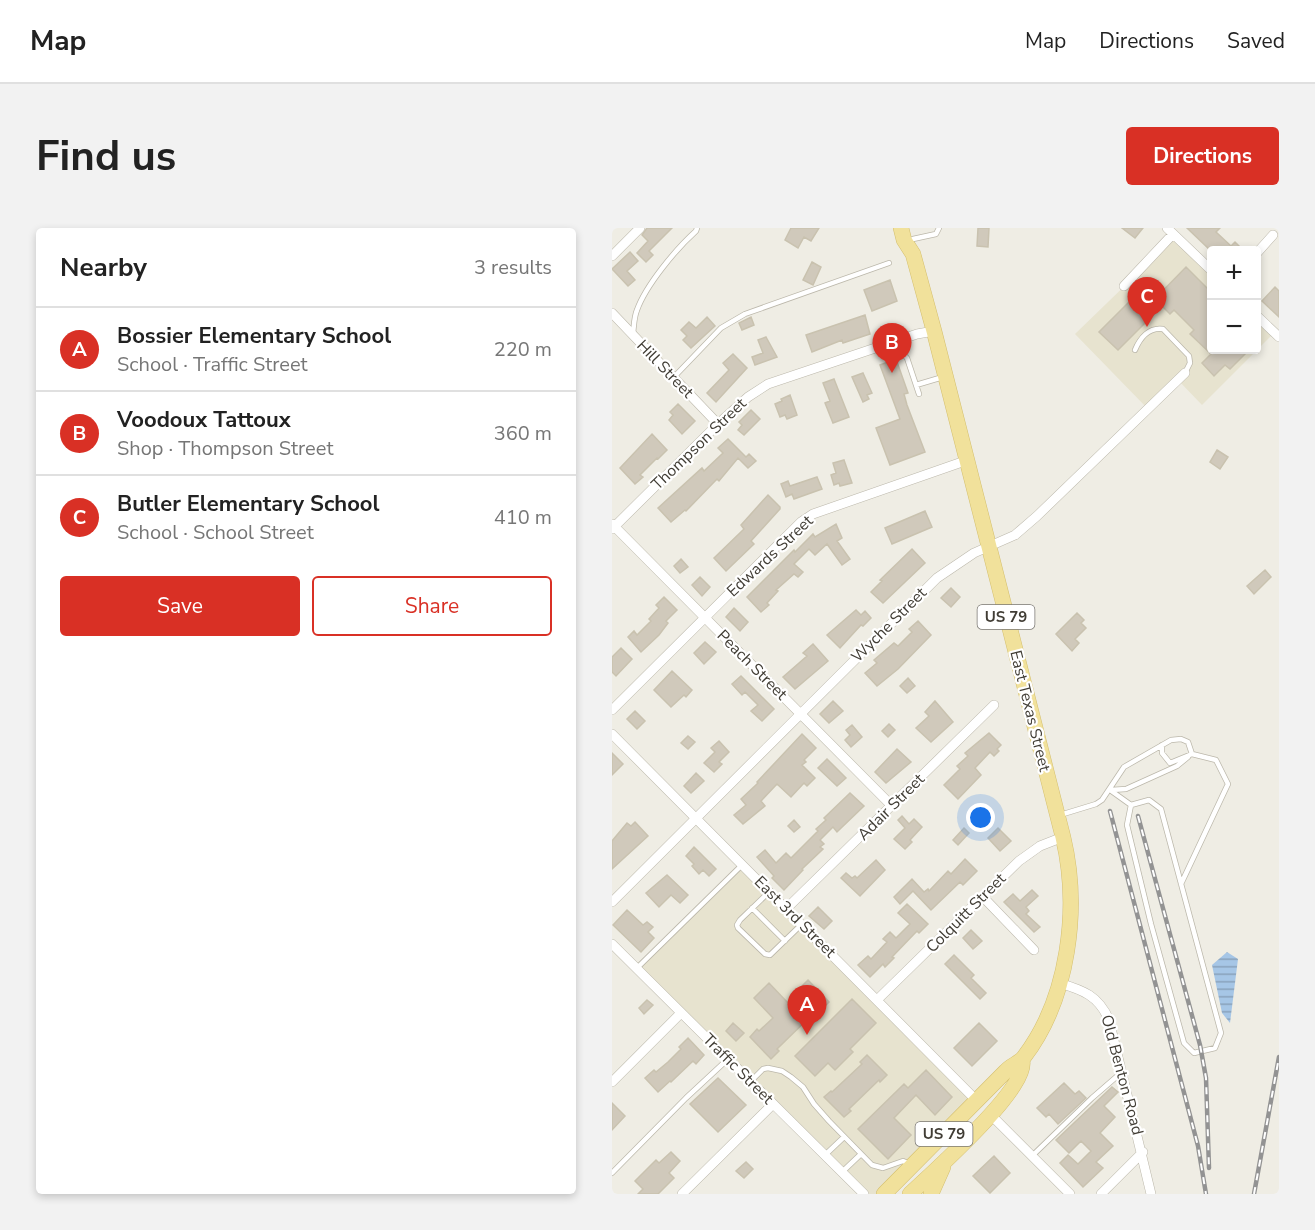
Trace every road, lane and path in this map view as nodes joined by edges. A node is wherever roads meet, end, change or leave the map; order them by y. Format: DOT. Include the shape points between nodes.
graph roads {
  1 [pos="640,228"];
  2 [pos="697,228"];
  3 [pos="901,228"];
  4 [pos="939,228"];
  5 [pos="1170,231"];
  6 [pos="1273,235"];
  7 [pos="913,240"];
  8 [pos="1261,249"];
  9 [pos="612,256"];
  10 [pos="889,263"];
  11 [pos="1207,266"];
  12 [pos="1124,286"];
  13 [pos="612,314"];
  14 [pos="1261,319"];
  15 [pos="934,331"];
  16 [pos="633,335"];
  17 [pos="1279,336"];
  18 [pos="895,341"];
  19 [pos="1135,350"];
  20 [pos="1185,373"];
  21 [pos="945,376"];
  22 [pos="674,377"];
  23 [pos="916,385"];
  24 [pos="919,394"];
  25 [pos="718,424"];
  26 [pos="965,461"];
  27 [pos="613,526"];
  28 [pos="988,547"];
  29 [pos="705,617"];
  30 [pos="994,705"];
  31 [pos="612,710"];
  32 [pos="801,714"];
  33 [pos="612,734"];
  34 [pos="1162,745"];
  35 [pos="1192,754"];
  36 [pos="1110,790"];
  37 [pos="1131,805"];
  38 [pos="892,806"];
  39 [pos="1057,816"];
  40 [pos="696,818"];
  41 [pos="1063,837"];
  42 [pos="743,864"];
  43 [pos="1181,884"];
  44 [pos="770,891"];
  45 [pos="983,897"];
  46 [pos="612,902"];
  47 [pos="752,908"];
  48 [pos="787,908"];
  49 [pos="802,924"];
  50 [pos="784,941"];
  51 [pos="612,944"];
  52 [pos="1034,950"];
  53 [pos="637,968"];
  54 [pos="1059,983"];
  55 [pos="877,1000"];
  56 [pos="681,1013"];
  57 [pos="728,1059"];
  58 [pos="1022,1060"];
  59 [pos="1006,1071"];
  60 [pos="1123,1071"];
  61 [pos="750,1081"];
  62 [pos="612,1082"];
  63 [pos="977,1101"];
  64 [pos="773,1104"];
  65 [pos="991,1115"];
  66 [pos="844,1137"];
  67 [pos="1143,1152"];
  68 [pos="861,1154"];
  69 [pos="951,1154"];
  70 [pos="824,1156"];
  71 [pos="1032,1156"];
  72 [pos="912,1166"];
  73 [pos="612,1173"];
  74 [pos="841,1173"];
  75 [pos="682,1194"];
  76 [pos="864,1194"];
  77 [pos="884,1194"];
  78 [pos="910,1194"];
  79 [pos="931,1194"];
  80 [pos="1070,1194"];
  81 [pos="1101,1194"];
  82 [pos="1151,1194"];
  1 -- 9 [label="street"];
  2 -- 16 [label="lane" via="636,310"];
  3 -- 7 [label="main road, East Texas Street / US 79" via="904,240"];
  4 -- 7 [label="lane" via="936,234"];
  5 -- 11 [label="street"];
  5 -- 12 [label="street"];
  6 -- 8 [label="street"];
  7 -- 15 [label="main road, East Texas Street / US 79"];
  10 -- 22 [label="lane" via="745,315 721,328"];
  13 -- 16 [label="street, Hill Street"];
  14 -- 17 [label="street"];
  15 -- 18 [label="street, Thompson Street"];
  15 -- 21 [label="main road, East Texas Street / US 79"];
  16 -- 22 [label="street, Hill Street"];
  18 -- 23 [label="lane" via="907,358"];
  18 -- 25 [label="street, Thompson Street" via="768,384"];
  19 -- 20 [label="lane" via="1146,334 1163,329 1189,356"];
  20 -- 28 [label="street, Wyche Street" via="1037,516 1015,535"];
  21 -- 23 [label="lane"];
  21 -- 26 [label="main road, East Texas Street / US 79"];
  22 -- 25 [label="street, Hill Street"];
  23 -- 24 [label="lane"];
  25 -- 27 [label="street, Thompson Street"];
  26 -- 28 [label="main road, East Texas Street / US 79"];
  26 -- 29 [label="street, Edwards Street" via="813,514"];
  27 -- 29 [label="street, Peach Street"];
  28 -- 32 [label="street, Wyche Street" via="962,559 937,578"];
  28 -- 39 [label="main road, East Texas Street / US 79"];
  29 -- 31 [label="street, Edwards Street"];
  29 -- 32 [label="street, Peach Street"];
  30 -- 38 [label="street, Adair Street"];
  32 -- 38 [label="street, Peach Street"];
  32 -- 40 [label="street, Wyche Street"];
  33 -- 40 [label="street, East 3rd Street"];
  34 -- 35 [label="lane" via="1181,739 1188,742"];
  34 -- 35 [label="lane" via="1162,753 1170,763"];
  34 -- 36 [label="lane" via="1124,767"];
  35 -- 36 [label="lane" via="1177,766 1126,789"];
  35 -- 43 [label="lane" via="1216,760 1228,784"];
  36 -- 37 [label="lane"];
  36 -- 39 [label="lane" via="1096,804"];
  37 -- 43 [label="lane" via="1149,800 1161,809"];
  37 -- 43 [label="lane" via="1126,825 1150,924 1185,1043 1194,1053 1215,1048 1221,1033"];
  38 -- 48 [label="street, Adair Street"];
  39 -- 41 [label="main road, East Texas Street / US 79"];
  40 -- 42 [label="street, East 3rd Street"];
  40 -- 46 [label="street, Wyche Street"];
  41 -- 45 [label="street, Colquitt Street" via="1040,846 1019,861"];
  41 -- 54 [label="main road, East Texas Street / US 79" via="1071,911"];
  42 -- 44 [label="street, East 3rd Street"];
  42 -- 53 [label="lane"];
  44 -- 47 [label="lane"];
  44 -- 48 [label="street, East 3rd Street"];
  45 -- 52 [label="street"];
  45 -- 55 [label="street, Colquitt Street"];
  47 -- 50 [label="lane"];
  47 -- 50 [label="lane" via="738,928 767,955"];
  48 -- 49 [label="street, East 3rd Street"];
  49 -- 50 [label="lane"];
  49 -- 55 [label="street, East 3rd Street"];
  51 -- 53 [label="street, Traffic Street"];
  53 -- 56 [label="street, Traffic Street"];
  54 -- 58 [label="main road, East Texas Street / US 79" via="1040,1031"];
  54 -- 60 [label="street, Old Benton Road" via="1085,991 1100,1003 1109,1020"];
  55 -- 63 [label="street, East 3rd Street"];
  56 -- 57 [label="street, Traffic Street"];
  56 -- 62 [label="street"];
  57 -- 61 [label="street, Traffic Street"];
  57 -- 73 [label="lane"];
  58 -- 59 [label="main road, East Texas Street / US 79"];
  58 -- 65 [label="main road, East Texas Street" via="1020,1077"];
  59 -- 63 [label="main road, East Texas Street / US 79"];
  59 -- 65 [label="main road" via="1007,1079 990,1098"];
  60 -- 67 [label="street, Old Benton Road"];
  60 -- 71 [label="lane"];
  61 -- 64 [label="street, Traffic Street"];
  61 -- 66 [label="lane" via="763,1069 782,1071 803,1087"];
  63 -- 69 [label="main road" via="978,1112 963,1129"];
  63 -- 72 [label="main road, East Texas Street / US 79"];
  64 -- 70 [label="street, Traffic Street"];
  64 -- 75 [label="street"];
  65 -- 69 [label="main road, East Texas Street"];
  65 -- 71 [label="street"];
  66 -- 68 [label="lane"];
  66 -- 70 [label="lane"];
  67 -- 81 [label="street"];
  67 -- 82 [label="street, Old Benton Road"];
  68 -- 72 [label="lane" via="877,1167 903,1161"];
  68 -- 74 [label="lane"];
  69 -- 78 [label="main road, East Texas Street"];
  69 -- 79 [label="main road"];
  70 -- 74 [label="street, Traffic Street"];
  71 -- 80 [label="street"];
  72 -- 77 [label="main road, East Texas Street / US 79"];
  74 -- 76 [label="street, Traffic Street"];
}
